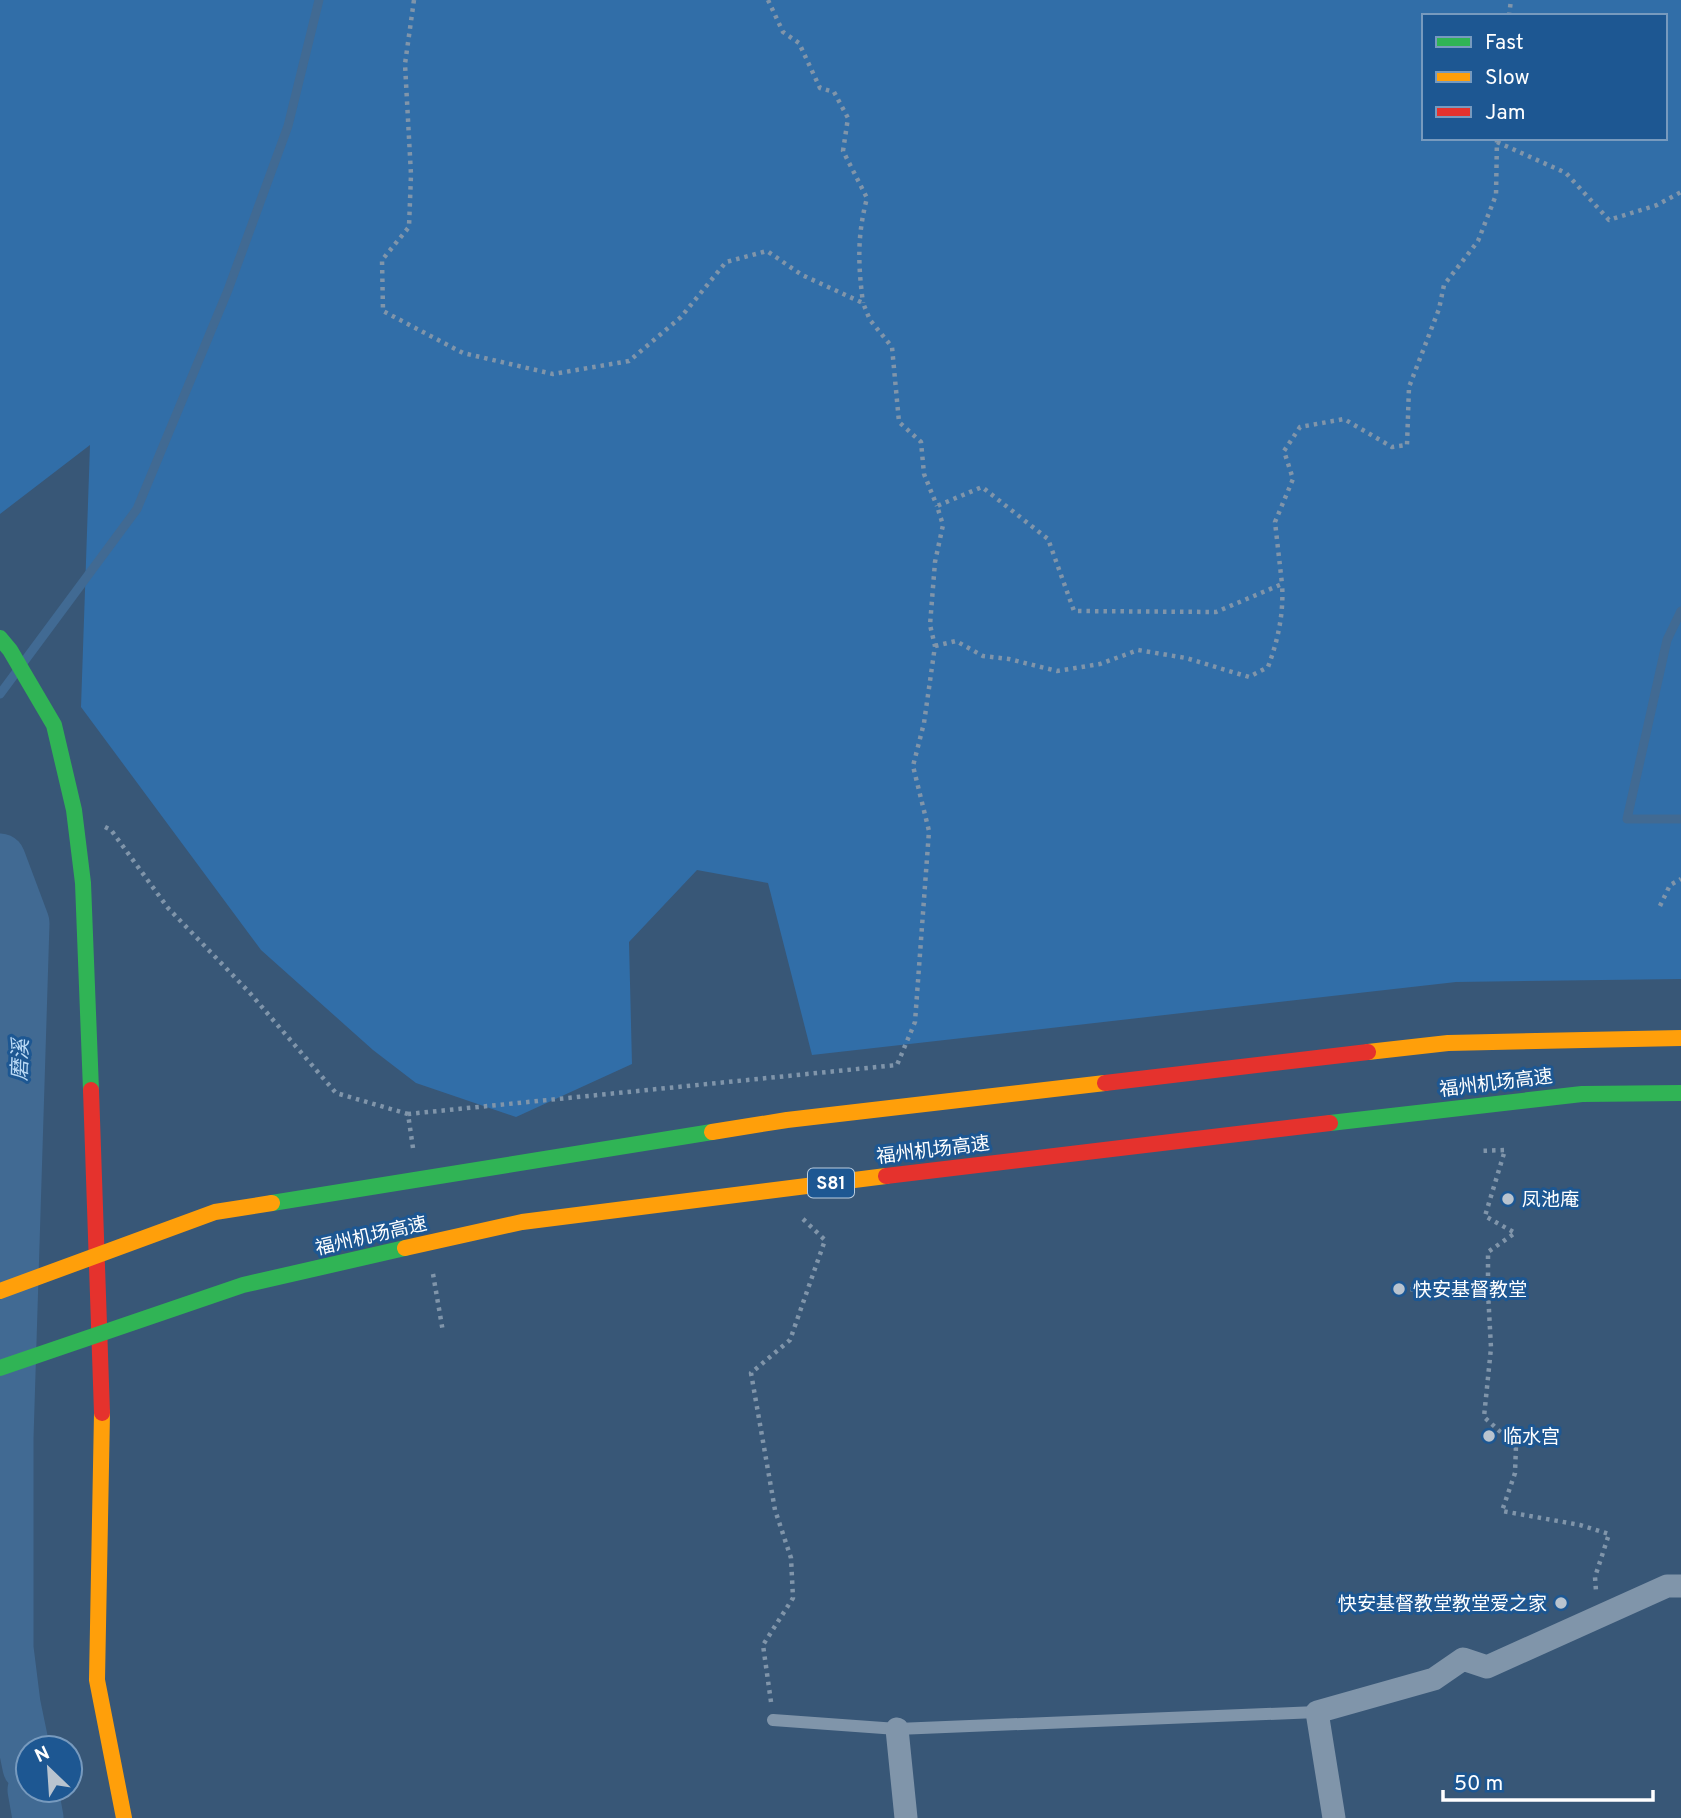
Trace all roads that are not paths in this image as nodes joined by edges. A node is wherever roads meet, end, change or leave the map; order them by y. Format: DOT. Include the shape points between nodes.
graph roads {
  1 [pos="5,644"];
  2 [pos="1681,1038"];
  3 [pos="1681,1093"];
  4 [pos="0,1291"];
  5 [pos="0,1368"];
  6 [pos="1681,1586"];
  7 [pos="1317,1712"];
  8 [pos="773,1720"];
  9 [pos="897,1729"];
  10 [pos="124,1818"];
  11 [pos="906,1818"];
  12 [pos="1334,1818"];
  1 -- 10 [label="main road" via="54,725 74,810 83,883 101,1394 97,1679"];
  2 -- 4 [label="main road, 福州机场高速, bridge" via="1448,1042 787,1120 215,1212"];
  3 -- 5 [label="main road, 福州机场高速 / S81, bridge" via="1582,1094 522,1222 243,1285"];
  6 -- 7 [label="street" via="1667,1586 1487,1667 1463,1659 1434,1679"];
  7 -- 9 [label="lane"];
  7 -- 12 [label="street"];
  8 -- 9 [label="lane"];
  9 -- 11 [label="street"];
}
